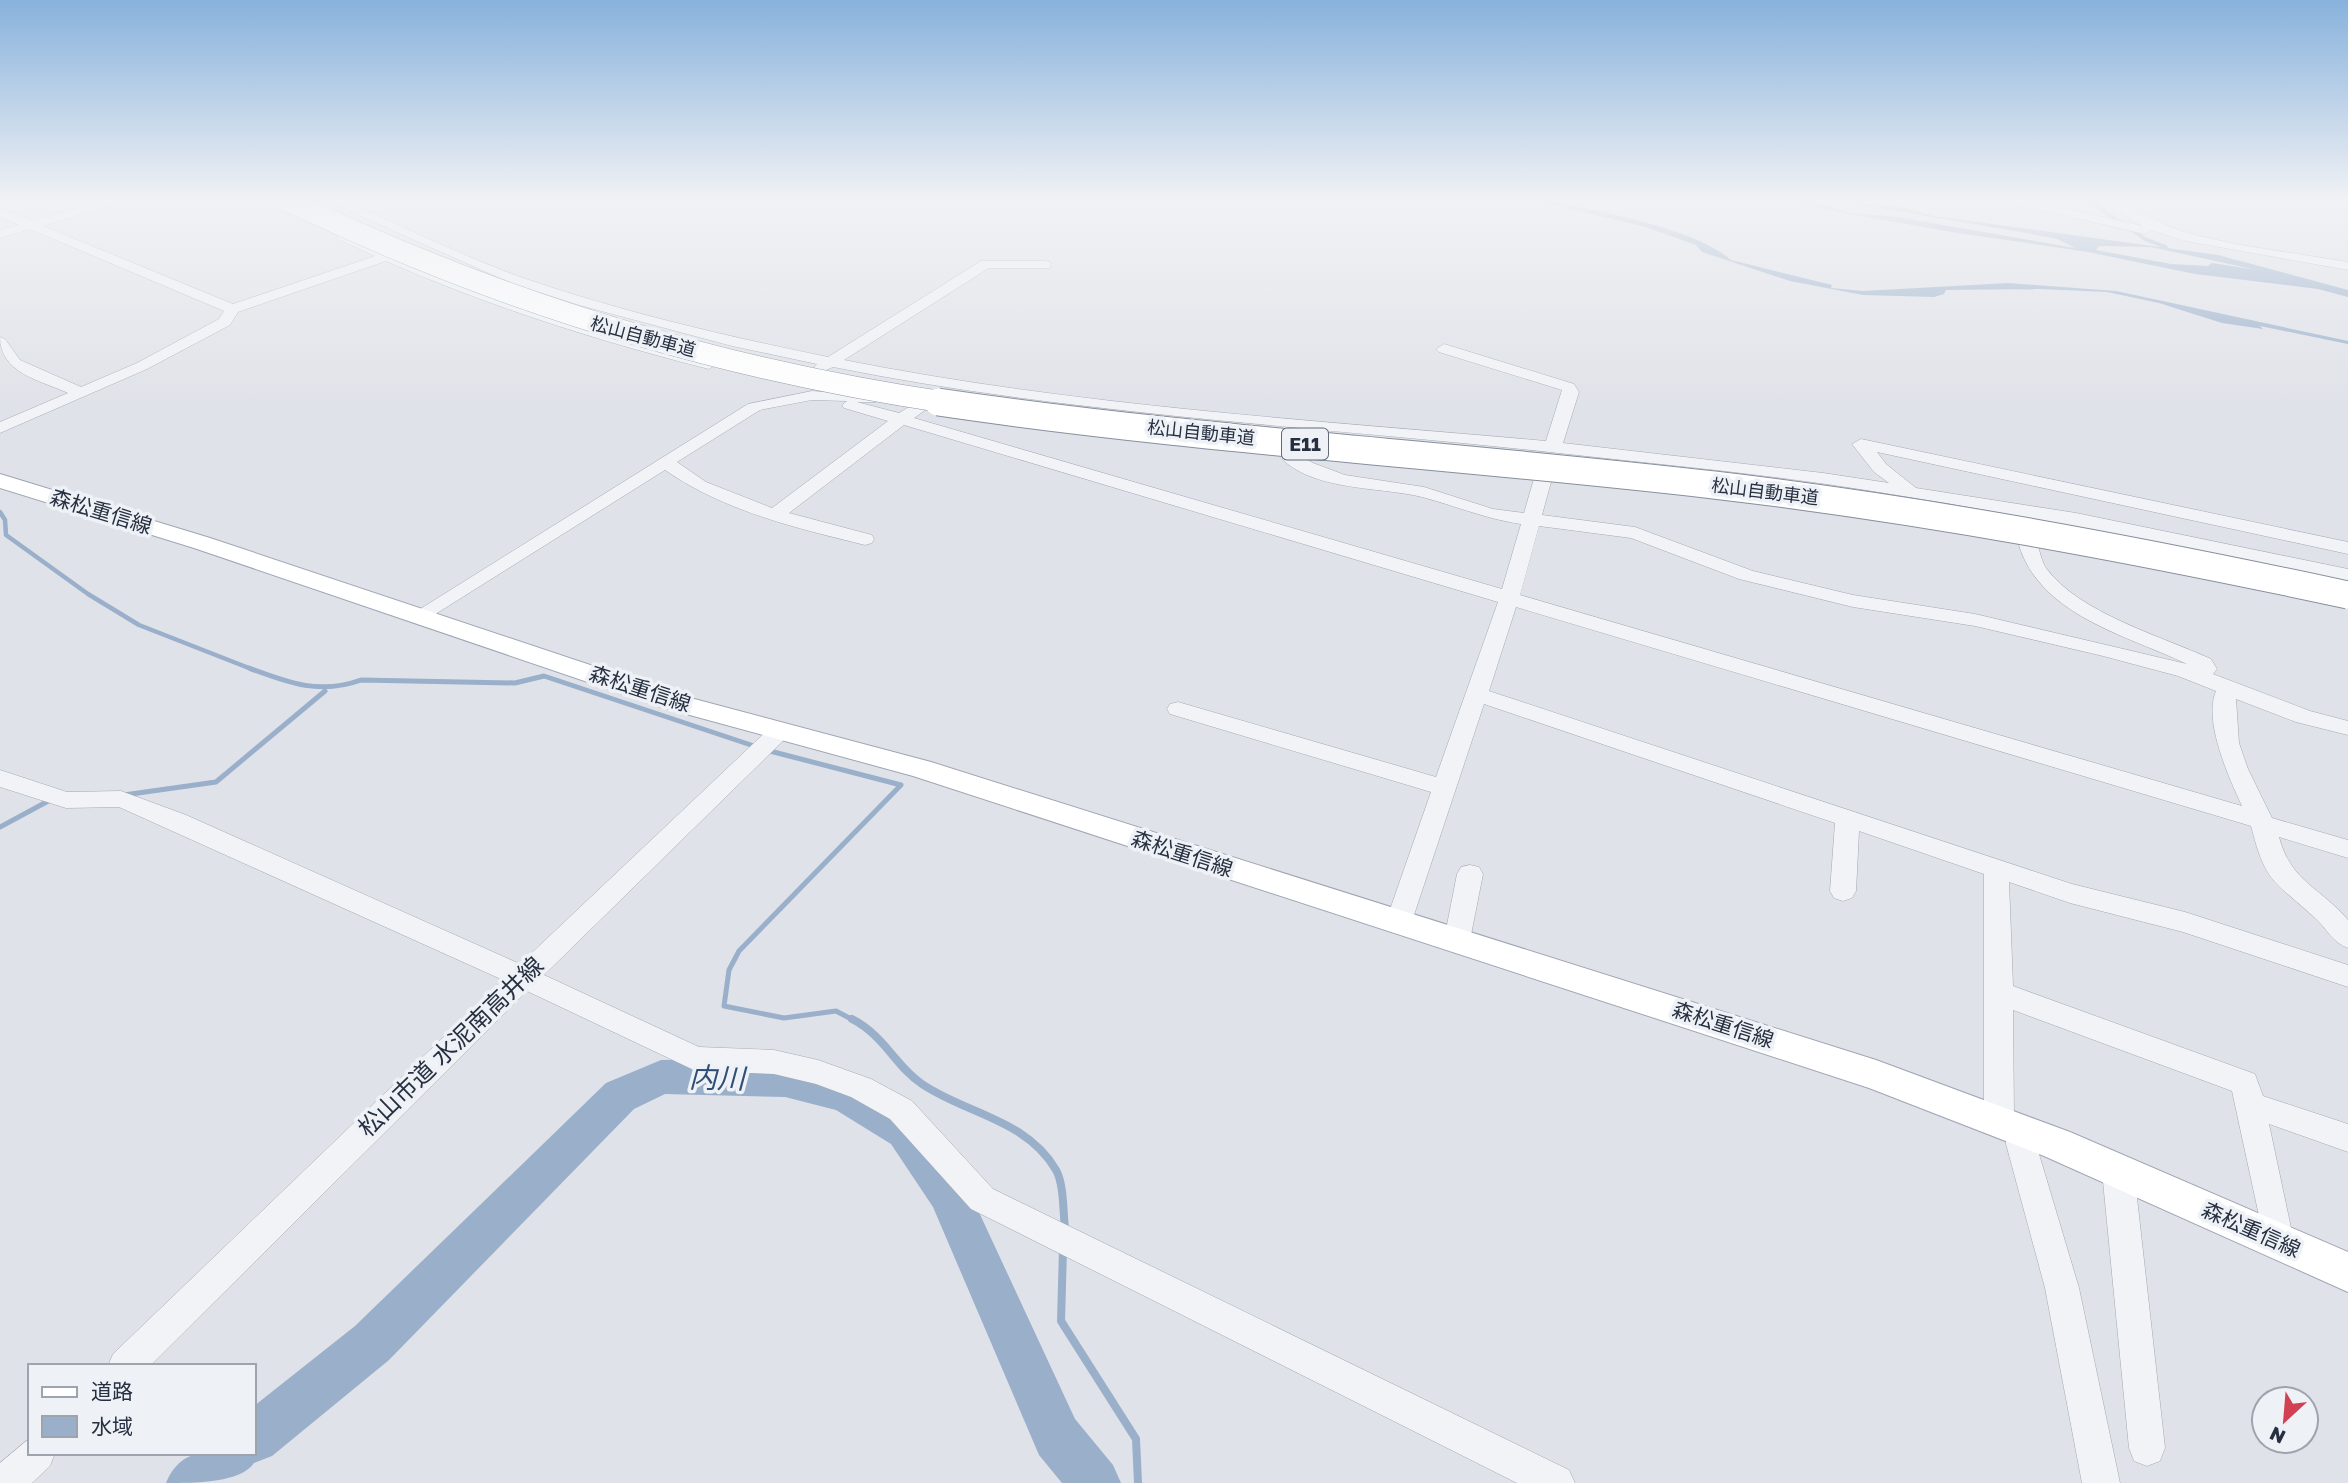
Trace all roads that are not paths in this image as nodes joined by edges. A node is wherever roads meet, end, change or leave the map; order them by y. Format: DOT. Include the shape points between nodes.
graph roads {
  1 [pos="137,269"];
  2 [pos="350,269"];
  3 [pos="416,269"];
  4 [pos="435,269"];
  5 [pos="469,269"];
  6 [pos="491,269"];
  7 [pos="978,269"];
  8 [pos="232,309"];
  9 [pos="0,342"];
  10 [pos="1444,349"];
  11 [pos="829,362"];
  12 [pos="796,390"];
  13 [pos="82,393"];
  14 [pos="826,394"];
  15 [pos="918,408"];
  16 [pos="901,419"];
  17 [pos="0,428"];
  18 [pos="1553,447"];
  19 [pos="1284,451"];
  20 [pos="664,461"];
  21 [pos="1544,475"];
  22 [pos="0,481"];
  23 [pos="1910,491"];
  24 [pos="776,514"];
  25 [pos="1531,520"];
  26 [pos="865,539"];
  27 [pos="2027,542"];
  28 [pos="2348,548"];
  29 [pos="2348,575"];
  30 [pos="2348,582"];
  31 [pos="2348,595"];
  32 [pos="1510,596"];
  33 [pos="2348,607"];
  34 [pos="419,616"];
  35 [pos="2221,683"];
  36 [pos="1476,694"];
  37 [pos="1178,709"];
  38 [pos="2348,728"];
  39 [pos="780,731"];
  40 [pos="0,778"];
  41 [pos="1444,788"];
  42 [pos="1848,817"];
  43 [pos="2262,822"];
  44 [pos="2348,849"];
  45 [pos="1996,866"];
  46 [pos="1470,874"];
  47 [pos="1843,891"];
  48 [pos="1399,922"];
  49 [pos="2348,938"];
  50 [pos="1457,940"];
  51 [pos="2348,976"];
  52 [pos="523,977"];
  53 [pos="1999,993"];
  54 [pos="2250,1105"];
  55 [pos="2010,1126"];
  56 [pos="2348,1139"];
  57 [pos="2118,1171"];
  58 [pos="2278,1242"];
  59 [pos="2348,1272"];
  60 [pos="127,1364"];
  61 [pos="2147,1448"];
  62 [pos="35,1455"];
  63 [pos="6,1483"];
  64 [pos="1556,1483"];
  65 [pos="2101,1483"];
  1 -- 8 [label="street"];
  2 -- 8 [label="street"];
  3 -- 12 [label="street" via="620,342"];
  4 -- 31 [label="highway, 松山自動車道 / E11, bridge" via="643,339 825,382 1049,417 1793,495 2058,536"];
  5 -- 30 [label="highway, 松山自動車道 / E11" via="549,298 722,347 836,373 1043,405 1791,482 2054,524"];
  6 -- 11 [label="street" via="662,324"];
  7 -- 11 [label="street"];
  8 -- 13 [label="street" via="225,322"];
  9 -- 13 [label="street" via="15,363"];
  10 -- 18 [label="street" via="1568,387 1571,391"];
  11 -- 12 [label="street"];
  11 -- 18 [label="street" via="1086,402"];
  12 -- 14 [label="street"];
  12 -- 20 [label="street" via="754,407"];
  13 -- 17 [label="street"];
  14 -- 15 [label="street"];
  14 -- 16 [label="street"];
  15 -- 16 [label="street"];
  15 -- 19 [label="street"];
  16 -- 24 [label="street"];
  16 -- 32 [label="street"];
  18 -- 23 [label="street"];
  19 -- 21 [label="street"];
  19 -- 25 [label="street" via="1328,477 1424,492 1469,509"];
  20 -- 24 [label="street" via="700,486"];
  20 -- 34 [label="street"];
  21 -- 25 [label="street"];
  21 -- 27 [label="street" via="1903,520"];
  22 -- 34 [label="main road, 森松重信線" via="202,542"];
  23 -- 28 [label="street" via="1880,468 1861,444"];
  23 -- 29 [label="street" via="2076,519"];
  24 -- 26 [label="street"];
  25 -- 32 [label="street"];
  25 -- 35 [label="street" via="1635,533 1759,579 1853,601 2048,635"];
  27 -- 33 [label="street"];
  27 -- 35 [label="street" via="2037,569 2065,594 2115,624 2203,664"];
  32 -- 36 [label="street"];
  32 -- 43 [label="street"];
  34 -- 39 [label="main road, 森松重信線" via="674,702"];
  35 -- 38 [label="street" via="2304,717"];
  35 -- 43 [label="street" via="2228,743"];
  36 -- 41 [label="street"];
  36 -- 42 [label="street"];
  37 -- 41 [label="street"];
  39 -- 48 [label="main road, 森松重信線" via="921,769"];
  39 -- 52 [label="street, 松山市道 水泥南高井線"];
  40 -- 52 [label="street" via="66,800 121,799"];
  41 -- 48 [label="street"];
  42 -- 45 [label="street"];
  42 -- 47 [label="street"];
  43 -- 44 [label="street"];
  43 -- 49 [label="street" via="2273,862 2284,878 2327,912"];
  45 -- 51 [label="street" via="2070,893 2185,922"];
  45 -- 53 [label="street"];
  46 -- 50 [label="street"];
  48 -- 50 [label="main road, 森松重信線"];
  50 -- 55 [label="main road, 森松重信線" via="1876,1075"];
  52 -- 60 [label="street, 松山市道 水泥南高井線"];
  52 -- 64 [label="street" via="696,1059 774,1062 861,1088 901,1110 982,1199"];
  53 -- 54 [label="street" via="2245,1083"];
  53 -- 55 [label="street"];
  54 -- 56 [label="street"];
  54 -- 58 [label="street"];
  55 -- 57 [label="main road, 森松重信線"];
  55 -- 65 [label="street" via="2021,1144 2063,1288"];
  57 -- 58 [label="main road, 森松重信線"];
  57 -- 61 [label="street"];
  58 -- 59 [label="main road, 森松重信線"];
  62 -- 63 [label="street"];
}
